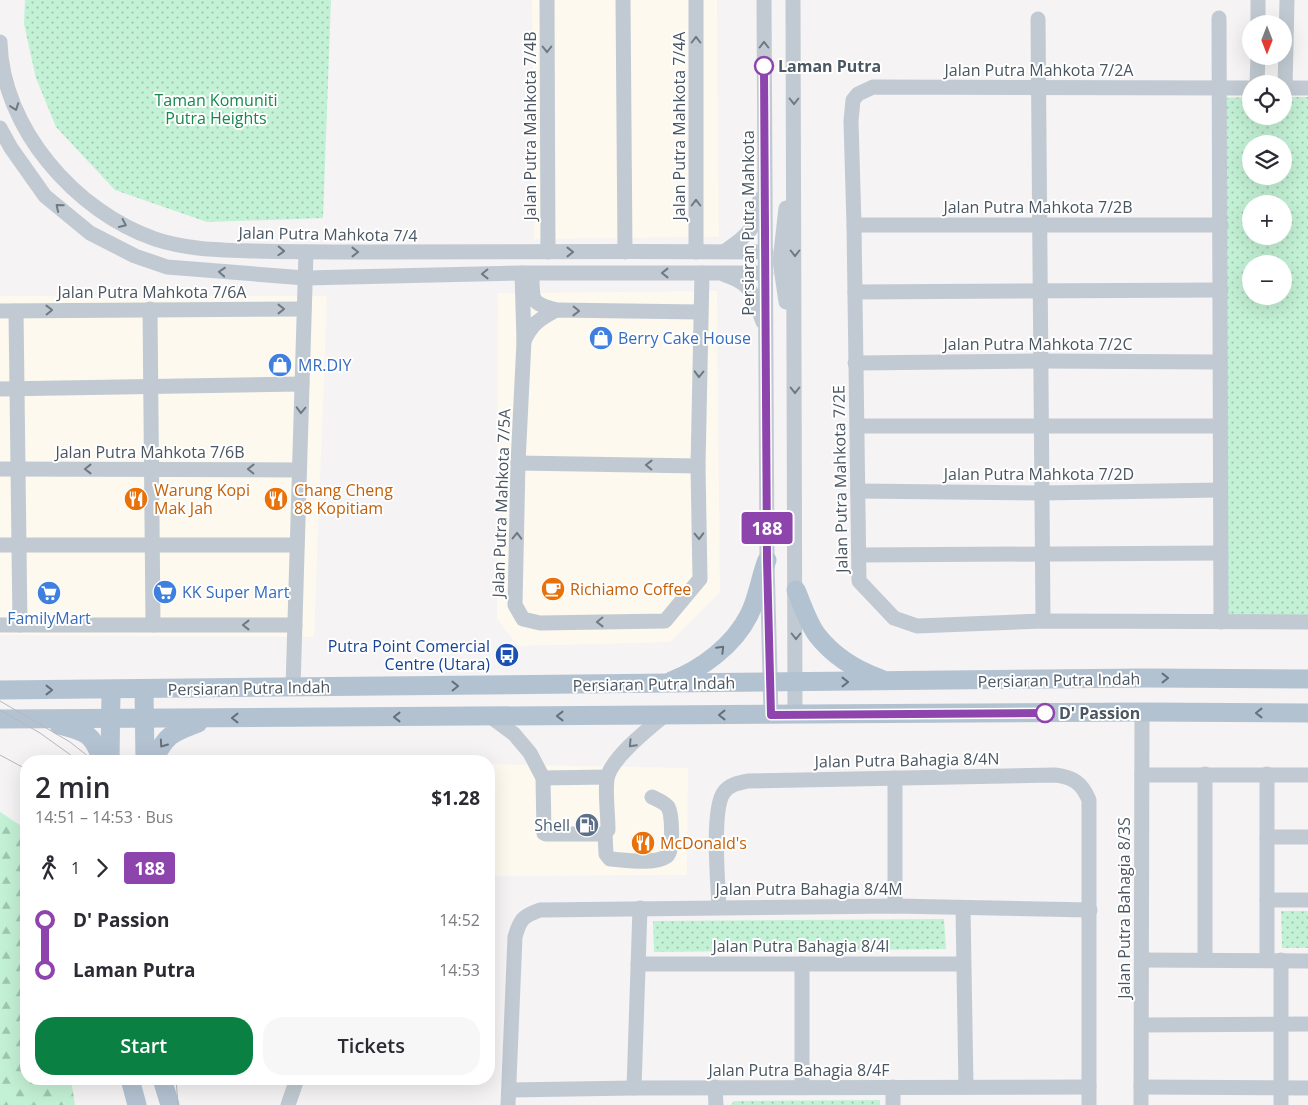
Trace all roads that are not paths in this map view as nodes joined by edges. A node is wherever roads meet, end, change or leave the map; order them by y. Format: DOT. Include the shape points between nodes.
graph roads {
  1 [pos="547,0"];
  2 [pos="623,0"];
  3 [pos="696,0"];
  4 [pos="764,0"];
  5 [pos="793,0"];
  6 [pos="1287,0"];
  7 [pos="1258,1"];
  8 [pos="1258,15"];
  9 [pos="1219,18"];
  10 [pos="1038,19"];
  11 [pos="0,42"];
  12 [pos="1284,75"];
  13 [pos="1038,88"];
  14 [pos="1220,88"];
  15 [pos="1242,88"];
  16 [pos="1292,88"];
  17 [pos="1308,88"];
  18 [pos="851,121"];
  19 [pos="0,128"];
  20 [pos="794,186"];
  21 [pos="766,189"];
  22 [pos="854,225"];
  23 [pos="1040,225"];
  24 [pos="1221,225"];
  25 [pos="306,252"];
  26 [pos="548,252"];
  27 [pos="625,252"];
  28 [pos="696,252"];
  29 [pos="725,252"];
  30 [pos="766,252"];
  31 [pos="780,260"];
  32 [pos="527,273"];
  33 [pos="702,273"];
  34 [pos="717,273"];
  35 [pos="766,273"];
  36 [pos="305,278"];
  37 [pos="1040,290"];
  38 [pos="1221,290"];
  39 [pos="855,292"];
  40 [pos="150,309"];
  41 [pos="304,309"];
  42 [pos="556,310"];
  43 [pos="0,311"];
  44 [pos="16,311"];
  45 [pos="700,312"];
  46 [pos="767,330"];
  47 [pos="524,341"];
  48 [pos="795,341"];
  49 [pos="1040,361"];
  50 [pos="1220,362"];
  51 [pos="855,363"];
  52 [pos="302,384"];
  53 [pos="150,387"];
  54 [pos="0,389"];
  55 [pos="17,389"];
  56 [pos="857,426"];
  57 [pos="1041,426"];
  58 [pos="1220,426"];
  59 [pos="518,463"];
  60 [pos="698,466"];
  61 [pos="151,468"];
  62 [pos="0,469"];
  63 [pos="18,469"];
  64 [pos="299,470"];
  65 [pos="1220,490"];
  66 [pos="858,491"];
  67 [pos="1041,493"];
  68 [pos="0,544"];
  69 [pos="152,544"];
  70 [pos="19,545"];
  71 [pos="297,545"];
  72 [pos="1221,553"];
  73 [pos="1042,554"];
  74 [pos="859,555"];
  75 [pos="767,560"];
  76 [pos="796,590"];
  77 [pos="1043,622"];
  78 [pos="1221,622"];
  79 [pos="1308,622"];
  80 [pos="0,625"];
  81 [pos="153,625"];
  82 [pos="295,625"];
  83 [pos="20,626"];
  84 [pos="1308,679"];
  85 [pos="770,682"];
  86 [pos="796,682"];
  87 [pos="887,682"];
  88 [pos="666,684"];
  89 [pos="293,688"];
  90 [pos="144,689"];
  91 [pos="0,690"];
  92 [pos="112,690"];
  93 [pos="1142,712"];
  94 [pos="1308,713"];
  95 [pos="771,715"];
  96 [pos="796,715"];
  97 [pos="664,716"];
  98 [pos="492,717"];
  99 [pos="0,719"];
  100 [pos="112,719"];
  101 [pos="144,719"];
  102 [pos="211,719"];
  103 [pos="41,720"];
  104 [pos="100,755"];
  105 [pos="110,755"];
  106 [pos="145,755"];
  107 [pos="156,755"];
  108 [pos="1205,774"];
  109 [pos="1267,774"];
  110 [pos="1142,775"];
  111 [pos="1308,775"];
  112 [pos="608,777"];
  113 [pos="543,778"];
  114 [pos="895,778"];
  115 [pos="652,797"];
  116 [pos="606,833"];
  117 [pos="1267,837"];
  118 [pos="1308,837"];
  119 [pos="1267,900"];
  120 [pos="1308,900"];
  121 [pos="895,906"];
  122 [pos="719,907"];
  123 [pos="640,908"];
  124 [pos="963,908"];
  125 [pos="1090,910"];
  126 [pos="1142,960"];
  127 [pos="1205,960"];
  128 [pos="1274,960"];
  129 [pos="1308,960"];
  130 [pos="638,964"];
  131 [pos="802,964"];
  132 [pos="963,964"];
  133 [pos="1142,1024"];
  134 [pos="1281,1024"];
  135 [pos="1308,1024"];
  136 [pos="132,1085"];
  137 [pos="164,1085"];
  138 [pos="295,1085"];
  139 [pos="715,1087"];
  140 [pos="802,1087"];
  141 [pos="893,1087"];
  142 [pos="966,1087"];
  143 [pos="1089,1087"];
  144 [pos="1141,1087"];
  145 [pos="634,1088"];
  146 [pos="1281,1088"];
  147 [pos="1308,1088"];
  148 [pos="508,1098"];
  149 [pos="137,1105"];
  150 [pos="170,1105"];
  151 [pos="288,1105"];
  152 [pos="716,1105"];
  153 [pos="892,1105"];
  154 [pos="1089,1105"];
  155 [pos="1141,1105"];
  156 [pos="1281,1105"];
  1 -- 26 [label="street, Jalan Putra Mahkota 7/4B, one-way"];
  2 -- 27 [label="street"];
  28 -- 3 [label="street, Jalan Putra Mahkota 7/4A, one-way"];
  21 -- 4 [label="street, Persiaran Putra Mahkota, one-way"];
  5 -- 20 [label="street, one-way"];
  6 -- 12 [label="street"];
  7 -- 8 [label="street"];
  9 -- 14 [label="street"];
  10 -- 13 [label="street"];
  11 -- 25 [label="street, Jalan Putra Mahkota 7/4, one-way" via="16,112 31,138 72,188 115,221 155,239 200,249"];
  13 -- 14 [label="street, Jalan Putra Mahkota 7/2A"];
  13 -- 18 [label="street, Jalan Putra Mahkota 7/2A" via="873,86 853,100"];
  13 -- 23 [label="street"];
  14 -- 15 [label="street, Jalan Putra Mahkota 7/2A"];
  14 -- 24 [label="street"];
  16 -- 17 [label="street"];
  18 -- 22 [label="street, Jalan Putra Mahkota 7/2E"];
  36 -- 19 [label="street, one-way" via="167,267 134,256 90,233 45,196"];
  20 -- 31 [label="street" via="788,194"];
  20 -- 48 [label="street, one-way"];
  21 -- 29 [label="street" via="750,229"];
  21 -- 30 [label="street, Persiaran Putra Mahkota"];
  22 -- 23 [label="street, Jalan Putra Mahkota 7/2B"];
  22 -- 39 [label="street, Jalan Putra Mahkota 7/2E"];
  23 -- 24 [label="street, Jalan Putra Mahkota 7/2B"];
  23 -- 37 [label="street"];
  24 -- 38 [label="street"];
  25 -- 26 [label="street, Jalan Putra Mahkota 7/4, one-way"];
  25 -- 36 [label="street"];
  26 -- 27 [label="street, Jalan Putra Mahkota 7/4, one-way"];
  27 -- 28 [label="street, Jalan Putra Mahkota 7/4"];
  28 -- 29 [label="street, Jalan Putra Mahkota 7/4"];
  29 -- 30 [label="street, Jalan Putra Mahkota 7/4"];
  30 -- 31 [label="street"];
  30 -- 35 [label="street, Persiaran Putra Mahkota"];
  31 -- 35 [label="street"];
  31 -- 48 [label="street" via="788,318"];
  33 -- 32 [label="street, one-way"];
  32 -- 36 [label="street, one-way"];
  32 -- 42 [label="street" via="535,301"];
  32 -- 47 [label="street, Jalan Putra Mahkota 7/5A"];
  33 -- 34 [label="street"];
  33 -- 45 [label="street, Jalan Putra Mahkota 7/5A"];
  34 -- 35 [label="street"];
  34 -- 46 [label="street" via="746,285 753,293"];
  35 -- 46 [label="street, Persiaran Putra Mahkota"];
  36 -- 41 [label="street"];
  37 -- 38 [label="street"];
  37 -- 39 [label="street"];
  37 -- 49 [label="street"];
  38 -- 50 [label="street"];
  39 -- 51 [label="street, Jalan Putra Mahkota 7/2E"];
  40 -- 41 [label="street, Jalan Putra Mahkota 7/6A, one-way"];
  44 -- 40 [label="street, Jalan Putra Mahkota 7/6A, one-way"];
  40 -- 53 [label="street"];
  41 -- 52 [label="street"];
  42 -- 45 [label="street, one-way"];
  42 -- 47 [label="street" via="538,320"];
  43 -- 44 [label="street, Jalan Putra Mahkota 7/6A"];
  44 -- 55 [label="street"];
  45 -- 60 [label="street, Jalan Putra Mahkota 7/5A, one-way"];
  46 -- 75 [label="street, Persiaran Putra Mahkota"];
  47 -- 59 [label="street, Jalan Putra Mahkota 7/5A"];
  48 -- 76 [label="street, one-way"];
  49 -- 50 [label="street, Jalan Putra Mahkota 7/2C"];
  49 -- 51 [label="street, Jalan Putra Mahkota 7/2C"];
  49 -- 57 [label="street"];
  50 -- 58 [label="street"];
  51 -- 56 [label="street, Jalan Putra Mahkota 7/2E"];
  52 -- 53 [label="street"];
  52 -- 64 [label="street, one-way"];
  53 -- 55 [label="street"];
  53 -- 61 [label="street"];
  54 -- 55 [label="street"];
  55 -- 63 [label="street"];
  56 -- 57 [label="street"];
  56 -- 66 [label="street, Jalan Putra Mahkota 7/2E"];
  57 -- 58 [label="street"];
  57 -- 67 [label="street"];
  58 -- 65 [label="street"];
  60 -- 59 [label="street, one-way"];
  60 -- 59 [label="street, Jalan Putra Mahkota 7/5A, one-way" via="700,579 665,621 540,623 523,619 515,604"];
  61 -- 63 [label="street, Jalan Putra Mahkota 7/6B, one-way"];
  64 -- 61 [label="street, Jalan Putra Mahkota 7/6B, one-way"];
  61 -- 69 [label="street"];
  62 -- 63 [label="street, Jalan Putra Mahkota 7/6B"];
  63 -- 70 [label="street"];
  64 -- 71 [label="street"];
  65 -- 67 [label="street, Jalan Putra Mahkota 7/2D"];
  65 -- 72 [label="street"];
  66 -- 67 [label="street, Jalan Putra Mahkota 7/2D"];
  66 -- 74 [label="street, Jalan Putra Mahkota 7/2E"];
  67 -- 73 [label="street"];
  68 -- 70 [label="street"];
  69 -- 70 [label="street"];
  69 -- 71 [label="street"];
  69 -- 81 [label="street"];
  70 -- 83 [label="street"];
  71 -- 82 [label="street"];
  72 -- 73 [label="street"];
  72 -- 78 [label="street"];
  73 -- 74 [label="street"];
  73 -- 77 [label="street"];
  74 -- 77 [label="street, Jalan Putra Mahkota 7/2E" via="859,581 894,618 917,626"];
  75 -- 85 [label="street, Persiaran Putra Mahkota"];
  88 -- 75 [label="main road, one-way" via="689,674 735,636 749,616"];
  76 -- 86 [label="street, one-way"];
  76 -- 87 [label="main road" via="816,634 827,647 862,672"];
  77 -- 78 [label="street, Jalan Putra Mahkota 7/2E"];
  78 -- 79 [label="street, Jalan Putra Mahkota 7/2E"];
  80 -- 83 [label="street"];
  82 -- 81 [label="street, one-way"];
  81 -- 83 [label="street"];
  82 -- 89 [label="street"];
  87 -- 84 [label="main road, Persiaran Putra Indah, one-way"];
  85 -- 86 [label="main road, Persiaran Putra Indah"];
  85 -- 88 [label="main road, Persiaran Putra Indah"];
  85 -- 95 [label="street, Persiaran Putra Mahkota"];
  86 -- 87 [label="main road, Persiaran Putra Indah, one-way"];
  86 -- 96 [label="street"];
  89 -- 88 [label="main road, Persiaran Putra Indah, one-way"];
  89 -- 90 [label="main road, Persiaran Putra Indah"];
  90 -- 92 [label="main road, Persiaran Putra Indah"];
  90 -- 101 [label="main road"];
  91 -- 92 [label="main road, Persiaran Putra Indah, one-way"];
  92 -- 100 [label="main road"];
  94 -- 93 [label="main road, Persiaran Putra Indah, one-way"];
  93 -- 96 [label="main road, Persiaran Putra Indah"];
  93 -- 110 [label="street, Jalan Putra Bahagia 8/3S"];
  95 -- 96 [label="main road, Persiaran Putra Indah"];
  95 -- 97 [label="main road, Persiaran Putra Indah, one-way"];
  97 -- 98 [label="main road, Persiaran Putra Indah, one-way"];
  97 -- 112 [label="street, one-way" via="617,760"];
  98 -- 102 [label="main road, Persiaran Putra Indah, one-way"];
  98 -- 113 [label="street" via="514,734 530,753"];
  99 -- 103 [label="main road, Persiaran Putra Indah"];
  100 -- 101 [label="main road, Persiaran Putra Indah"];
  100 -- 103 [label="main road, Persiaran Putra Indah"];
  100 -- 105 [label="main road"];
  101 -- 102 [label="main road, Persiaran Putra Indah"];
  101 -- 106 [label="main road"];
  102 -- 107 [label="main road, one-way" via="170,734"];
  103 -- 104 [label="main road" via="82,731 91,738"];
  108 -- 109 [label="street"];
  108 -- 110 [label="street"];
  108 -- 127 [label="street"];
  109 -- 111 [label="street"];
  109 -- 117 [label="street"];
  110 -- 126 [label="street, Jalan Putra Bahagia 8/3S"];
  112 -- 113 [label="street"];
  112 -- 116 [label="street"];
  113 -- 116 [label="street" via="544,833"];
  114 -- 121 [label="street"];
  114 -- 122 [label="street, Jalan Putra Bahagia 8/4N" via="735,783 719,804"];
  114 -- 125 [label="street, Jalan Putra Bahagia 8/4N" via="1068,776 1085,790 1089,800"];
  115 -- 116 [label="street" via="663,802 670,811 670,853 655,861 610,859 606,854"];
  117 -- 118 [label="street"];
  117 -- 119 [label="street"];
  119 -- 120 [label="street"];
  119 -- 128 [label="street"];
  121 -- 122 [label="street, Jalan Putra Bahagia 8/4M"];
  121 -- 124 [label="street, Jalan Putra Bahagia 8/4M"];
  122 -- 123 [label="street, Jalan Putra Bahagia 8/4M"];
  123 -- 130 [label="street"];
  123 -- 148 [label="street, Jalan Putra Bahagia 8/4M" via="540,910 519,922 515,937"];
  124 -- 125 [label="street, Jalan Putra Bahagia 8/4M"];
  124 -- 132 [label="street"];
  125 -- 143 [label="street, Jalan Putra Bahagia 8/4N"];
  126 -- 127 [label="street"];
  126 -- 133 [label="street, Jalan Putra Bahagia 8/3S"];
  127 -- 128 [label="street"];
  128 -- 129 [label="street"];
  128 -- 134 [label="street"];
  130 -- 131 [label="street, Jalan Putra Bahagia 8/4I"];
  130 -- 145 [label="street"];
  131 -- 132 [label="street, Jalan Putra Bahagia 8/4I"];
  131 -- 140 [label="street"];
  132 -- 142 [label="street"];
  133 -- 134 [label="street"];
  133 -- 144 [label="street, Jalan Putra Bahagia 8/3S"];
  134 -- 135 [label="street"];
  134 -- 146 [label="street"];
  136 -- 149 [label="main road"];
  137 -- 150 [label="main road"];
  138 -- 151 [label="street"];
  139 -- 140 [label="street, Jalan Putra Bahagia 8/4F"];
  139 -- 145 [label="street, Jalan Putra Bahagia 8/4F"];
  139 -- 152 [label="street"];
  140 -- 141 [label="street, Jalan Putra Bahagia 8/4F"];
  141 -- 142 [label="street, Jalan Putra Bahagia 8/4F"];
  141 -- 153 [label="street"];
  142 -- 143 [label="street, Jalan Putra Bahagia 8/4F"];
  143 -- 154 [label="street, Jalan Putra Bahagia 8/4N"];
  144 -- 146 [label="street"];
  144 -- 155 [label="street, Jalan Putra Bahagia 8/3S"];
  145 -- 148 [label="street, Jalan Putra Bahagia 8/4F"];
  146 -- 147 [label="street"];
  146 -- 156 [label="street"];
}
